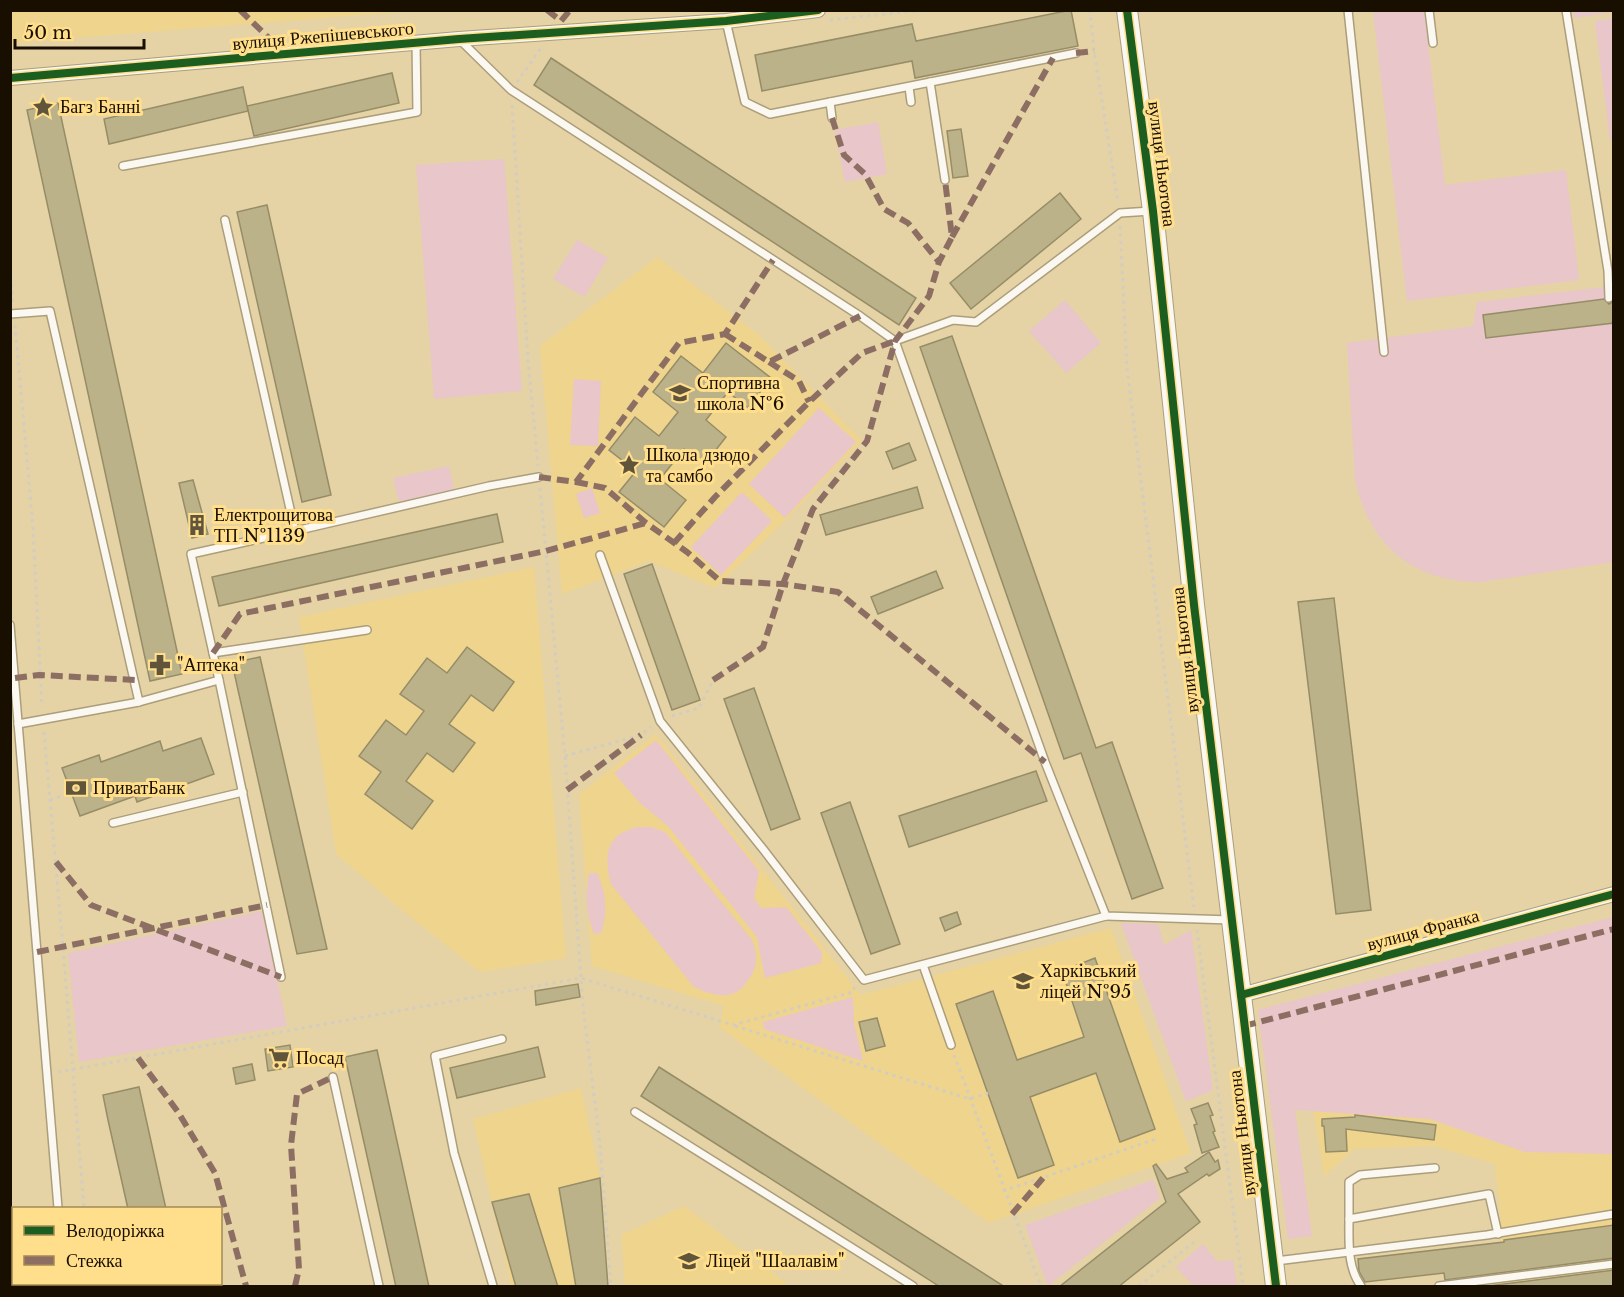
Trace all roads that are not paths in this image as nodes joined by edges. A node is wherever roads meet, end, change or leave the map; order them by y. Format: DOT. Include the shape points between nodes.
graph roads {
  1 [pos="818,10"];
  2 [pos="1127,10"];
  3 [pos="1348,10"];
  4 [pos="1429,10"];
  5 [pos="1566,10"];
  6 [pos="726,21"];
  7 [pos="459,39"];
  8 [pos="416,42"];
  9 [pos="1433,43"];
  10 [pos="1076,53"];
  11 [pos="10,78"];
  12 [pos="930,82"];
  13 [pos="909,87"];
  14 [pos="830,102"];
  15 [pos="911,102"];
  16 [pos="832,118"];
  17 [pos="123,166"];
  18 [pos="945,180"];
  19 [pos="1153,211"];
  20 [pos="225,220"];
  21 [pos="1611,271"];
  22 [pos="1609,298"];
  23 [pos="12,313"];
  24 [pos="895,341"];
  25 [pos="1384,352"];
  26 [pos="539,477"];
  27 [pos="295,531"];
  28 [pos="600,555"];
  29 [pos="10,625"];
  30 [pos="367,630"];
  31 [pos="213,653"];
  32 [pos="219,680"];
  33 [pos="139,702"];
  34 [pos="18,724"];
  35 [pos="243,792"];
  36 [pos="113,823"];
  37 [pos="1614,894"];
  38 [pos="1106,916"];
  39 [pos="1233,920"];
  40 [pos="923,964"];
  41 [pos="281,977"];
  42 [pos="1241,995"];
  43 [pos="502,1039"];
  44 [pos="951,1045"];
  45 [pos="333,1077"];
  46 [pos="635,1112"];
  47 [pos="1435,1168"];
  48 [pos="58,1207"];
  49 [pos="1614,1214"];
  50 [pos="1349,1219"];
  51 [pos="1498,1234"];
  52 [pos="1349,1252"];
  53 [pos="1273,1262"];
  54 [pos="1614,1264"];
  55 [pos="379,1287"];
  56 [pos="493,1287"];
  57 [pos="913,1287"];
  58 [pos="1276,1287"];
  59 [pos="1361,1287"];
  60 [pos="1439,1287"];
  1 -- 6 [label="street, вулиця Ржепішевського"];
  2 -- 19 [label="street, вулиця Ньютона"];
  3 -- 25 [label="lane"];
  4 -- 9 [label="lane"];
  5 -- 21 [label="lane"];
  6 -- 7 [label="street, вулиця Ржепішевського"];
  6 -- 14 [label="lane" via="745,102 770,114"];
  7 -- 8 [label="street, вулиця Ржепішевського"];
  7 -- 24 [label="lane" via="511,90"];
  8 -- 11 [label="street, вулиця Ржепішевського"];
  8 -- 17 [label="lane" via="417,112"];
  10 -- 12 [label="lane"];
  12 -- 13 [label="lane"];
  12 -- 18 [label="lane"];
  13 -- 14 [label="lane"];
  13 -- 15 [label="lane"];
  14 -- 16 [label="lane"];
  19 -- 24 [label="lane" via="1120,213 976,322 953,320"];
  19 -- 39 [label="street, вулиця Ньютона" via="1194,605"];
  20 -- 27 [label="lane"];
  21 -- 22 [label="lane"];
  23 -- 33 [label="lane" via="50,311"];
  24 -- 38 [label="lane" via="1045,762"];
  26 -- 27 [label="lane"];
  27 -- 31 [label="lane" via="191,554"];
  28 -- 40 [label="lane" via="660,721 864,980"];
  29 -- 34 [label="lane"];
  30 -- 31 [label="lane"];
  31 -- 32 [label="lane"];
  32 -- 33 [label="lane"];
  32 -- 35 [label="lane"];
  33 -- 34 [label="lane"];
  34 -- 48 [label="lane"];
  35 -- 36 [label="lane"];
  35 -- 41 [label="lane"];
  37 -- 42 [label="street, вулиця Франка"];
  38 -- 39 [label="lane"];
  38 -- 40 [label="lane"];
  39 -- 42 [label="street, вулиця Ньютона"];
  40 -- 44 [label="lane"];
  42 -- 53 [label="street, вулиця Ньютона"];
  43 -- 56 [label="lane" via="435,1056 454,1153"];
  45 -- 55 [label="lane"];
  46 -- 57 [label="lane"];
  47 -- 50 [label="lane" via="1360,1175 1349,1182"];
  49 -- 51 [label="lane"];
  50 -- 51 [label="lane" via="1489,1194"];
  50 -- 52 [label="lane"];
  51 -- 52 [label="lane"];
  52 -- 53 [label="lane"];
  52 -- 59 [label="lane" via="1354,1277"];
  53 -- 58 [label="street, вулиця Ньютона"];
  54 -- 60 [label="lane"];
}
